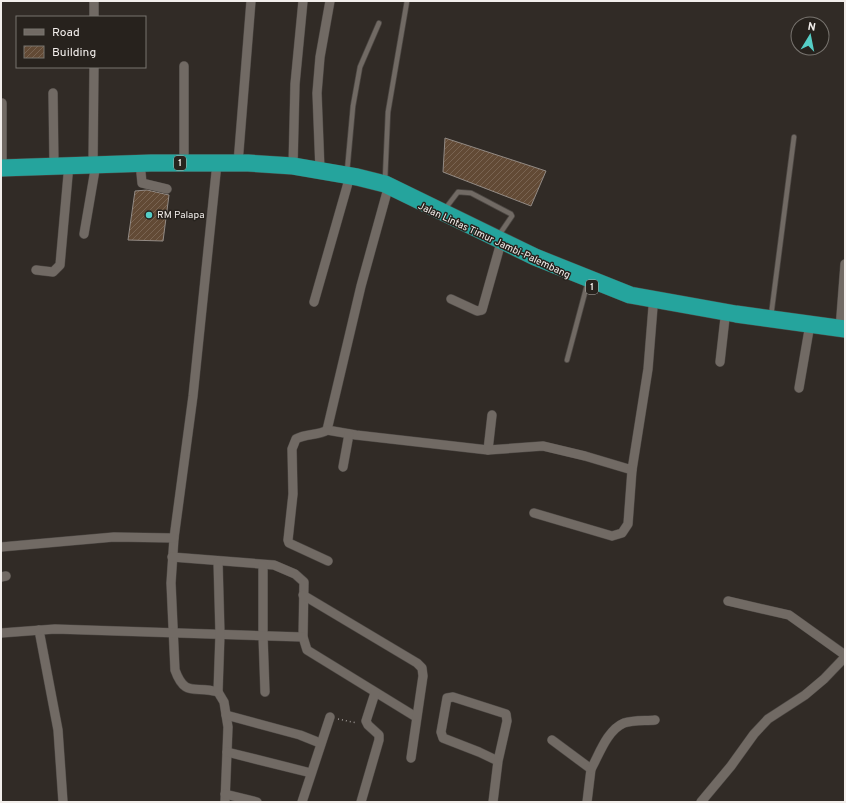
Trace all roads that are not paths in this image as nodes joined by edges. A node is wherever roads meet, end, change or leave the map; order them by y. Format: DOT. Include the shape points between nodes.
graph roads {
  1 [pos="94,1"];
  2 [pos="251,1"];
  3 [pos="303,1"];
  4 [pos="330,1"];
  5 [pos="407,1"];
  6 [pos="94,16"];
  7 [pos="379,23"];
  8 [pos="184,66"];
  9 [pos="94,68"];
  10 [pos="53,92"];
  11 [pos="2,103"];
  12 [pos="794,137"];
  13 [pos="140,163"];
  14 [pos="184,163"];
  15 [pos="217,163"];
  16 [pos="238,163"];
  17 [pos="94,164"];
  18 [pos="61,165"];
  19 [pos="293,166"];
  20 [pos="1,168"];
  21 [pos="320,170"];
  22 [pos="351,176"];
  23 [pos="167,188"];
  24 [pos="386,188"];
  25 [pos="443,212"];
  26 [pos="84,234"];
  27 [pos="499,242"];
  28 [pos="845,264"];
  29 [pos="36,270"];
  30 [pos="588,285"];
  31 [pos="451,299"];
  32 [pos="314,302"];
  33 [pos="653,306"];
  34 [pos="725,318"];
  35 [pos="771,319"];
  36 [pos="809,330"];
  37 [pos="843,331"];
  38 [pos="566,360"];
  39 [pos="720,362"];
  40 [pos="799,388"];
  41 [pos="492,415"];
  42 [pos="327,430"];
  43 [pos="349,434"];
  44 [pos="488,450"];
  45 [pos="343,467"];
  46 [pos="632,470"];
  47 [pos="534,513"];
  48 [pos="174,538"];
  49 [pos="1,547"];
  50 [pos="172,557"];
  51 [pos="218,561"];
  52 [pos="328,561"];
  53 [pos="263,564"];
  54 [pos="303,595"];
  55 [pos="728,601"];
  56 [pos="39,630"];
  57 [pos="1,633"];
  58 [pos="172,633"];
  59 [pos="220,634"];
  60 [pos="263,636"];
  61 [pos="304,637"];
  62 [pos="845,656"];
  63 [pos="218,692"];
  64 [pos="265,692"];
  65 [pos="375,693"];
  66 [pos="226,715"];
  67 [pos="330,717"];
  68 [pos="416,717"];
  69 [pos="656,720"];
  70 [pos="552,740"];
  71 [pos="320,743"];
  72 [pos="227,752"];
  73 [pos="410,758"];
  74 [pos="498,761"];
  75 [pos="591,769"];
  76 [pos="311,773"];
  77 [pos="225,798"];
  78 [pos="63,802"];
  79 [pos="257,802"];
  80 [pos="302,802"];
  81 [pos="361,802"];
  82 [pos="493,802"];
  83 [pos="587,802"];
  84 [pos="701,802"];
  1 -- 6 [label="street"];
  2 -- 16 [label="street"];
  3 -- 19 [label="street" via="295,84"];
  4 -- 21 [label="street" via="320,57 317,93"];
  5 -- 24 [label="lane" via="388,112"];
  7 -- 22 [label="lane" via="360,67 353,106"];
  8 -- 14 [label="street"];
  9 -- 17 [label="street"];
  10 -- 18 [label="street"];
  11 -- 20 [label="street"];
  12 -- 35 [label="lane"];
  13 -- 14 [label="highway, Jalan Lintas Timur Jambi-Palembang / 1"];
  13 -- 17 [label="highway, Jalan Lintas Timur Jambi-Palembang / 1"];
  13 -- 23 [label="street" via="142,183"];
  14 -- 15 [label="highway, Jalan Lintas Timur Jambi-Palembang / 1"];
  15 -- 16 [label="highway, Jalan Lintas Timur Jambi-Palembang / 1"];
  15 -- 48 [label="street" via="193,396"];
  16 -- 19 [label="highway, Jalan Lintas Timur Jambi-Palembang / 1"];
  17 -- 18 [label="highway, Jalan Lintas Timur Jambi-Palembang / 1"];
  17 -- 26 [label="street"];
  18 -- 20 [label="highway, Jalan Lintas Timur Jambi-Palembang / 1"];
  18 -- 29 [label="street" via="60,266 53,272"];
  19 -- 21 [label="highway, Jalan Lintas Timur Jambi-Palembang / 1"];
  21 -- 22 [label="highway, Jalan Lintas Timur Jambi-Palembang / 1"];
  22 -- 24 [label="highway, Jalan Lintas Timur Jambi-Palembang / 1"];
  22 -- 32 [label="street"];
  24 -- 25 [label="highway, Jalan Lintas Timur Jambi-Palembang / 1"];
  24 -- 27 [label="highway, Jalan Lintas Timur Jambi-Palembang / 1"];
  24 -- 42 [label="street"];
  25 -- 27 [label="highway, Jalan Lintas Timur Jambi-Palembang / 1"];
  25 -- 27 [label="lane" via="458,192 471,193 511,214"];
  27 -- 30 [label="highway, Jalan Lintas Timur Jambi-Palembang / 1"];
  27 -- 31 [label="street" via="482,310"];
  27 -- 35 [label="highway, Jalan Lintas Timur Jambi-Palembang / 1" via="630,295"];
  28 -- 37 [label="street"];
  30 -- 33 [label="highway, Jalan Lintas Timur Jambi-Palembang / 1" via="630,301"];
  30 -- 38 [label="lane"];
  33 -- 34 [label="highway, Jalan Lintas Timur Jambi-Palembang / 1"];
  33 -- 46 [label="street" via="648,369"];
  34 -- 36 [label="highway, Jalan Lintas Timur Jambi-Palembang / 1"];
  34 -- 39 [label="street"];
  35 -- 37 [label="highway, Jalan Lintas Timur Jambi-Palembang / 1"];
  36 -- 37 [label="highway, Jalan Lintas Timur Jambi-Palembang / 1"];
  36 -- 40 [label="street"];
  41 -- 44 [label="street"];
  42 -- 43 [label="street"];
  42 -- 52 [label="street" via="322,434 301,436 296,439 292,449 293,494 288,540 289,543"];
  43 -- 44 [label="street"];
  43 -- 45 [label="street"];
  44 -- 46 [label="street" via="544,446"];
  46 -- 47 [label="street" via="628,524 622,533 612,536"];
  48 -- 49 [label="street" via="114,537"];
  48 -- 50 [label="street"];
  50 -- 51 [label="street"];
  50 -- 58 [label="street"];
  51 -- 53 [label="street"];
  51 -- 59 [label="street"];
  53 -- 54 [label="street" via="274,565 295,574 304,582"];
  53 -- 60 [label="street"];
  54 -- 61 [label="street"];
  54 -- 68 [label="street" via="422,668 424,676"];
  55 -- 62 [label="street" via="789,615"];
  56 -- 57 [label="street"];
  56 -- 58 [label="street"];
  56 -- 78 [label="street" via="58,730"];
  58 -- 59 [label="street"];
  58 -- 63 [label="street" via="175,670 180,684 188,689"];
  59 -- 60 [label="street"];
  59 -- 63 [label="street"];
  60 -- 61 [label="street"];
  60 -- 64 [label="street"];
  61 -- 65 [label="street" via="307,650 312,654"];
  62 -- 84 [label="street" via="805,695 768,719"];
  63 -- 66 [label="street" via="224,702"];
  65 -- 68 [label="street"];
  65 -- 81 [label="street" via="366,723 379,738"];
  66 -- 71 [label="street"];
  66 -- 72 [label="street"];
  67 -- 71 [label="street"];
  68 -- 73 [label="street"];
  69 -- 75 [label="street" via="625,723 617,727"];
  70 -- 75 [label="street"];
  71 -- 76 [label="street"];
  72 -- 76 [label="street"];
  72 -- 77 [label="street"];
  74 -- 74 [label="street" via="443,738 441,732 447,698 453,696 506,714 507,721"];
  74 -- 82 [label="street"];
  75 -- 83 [label="street"];
  76 -- 80 [label="street"];
  77 -- 79 [label="street"];
}
